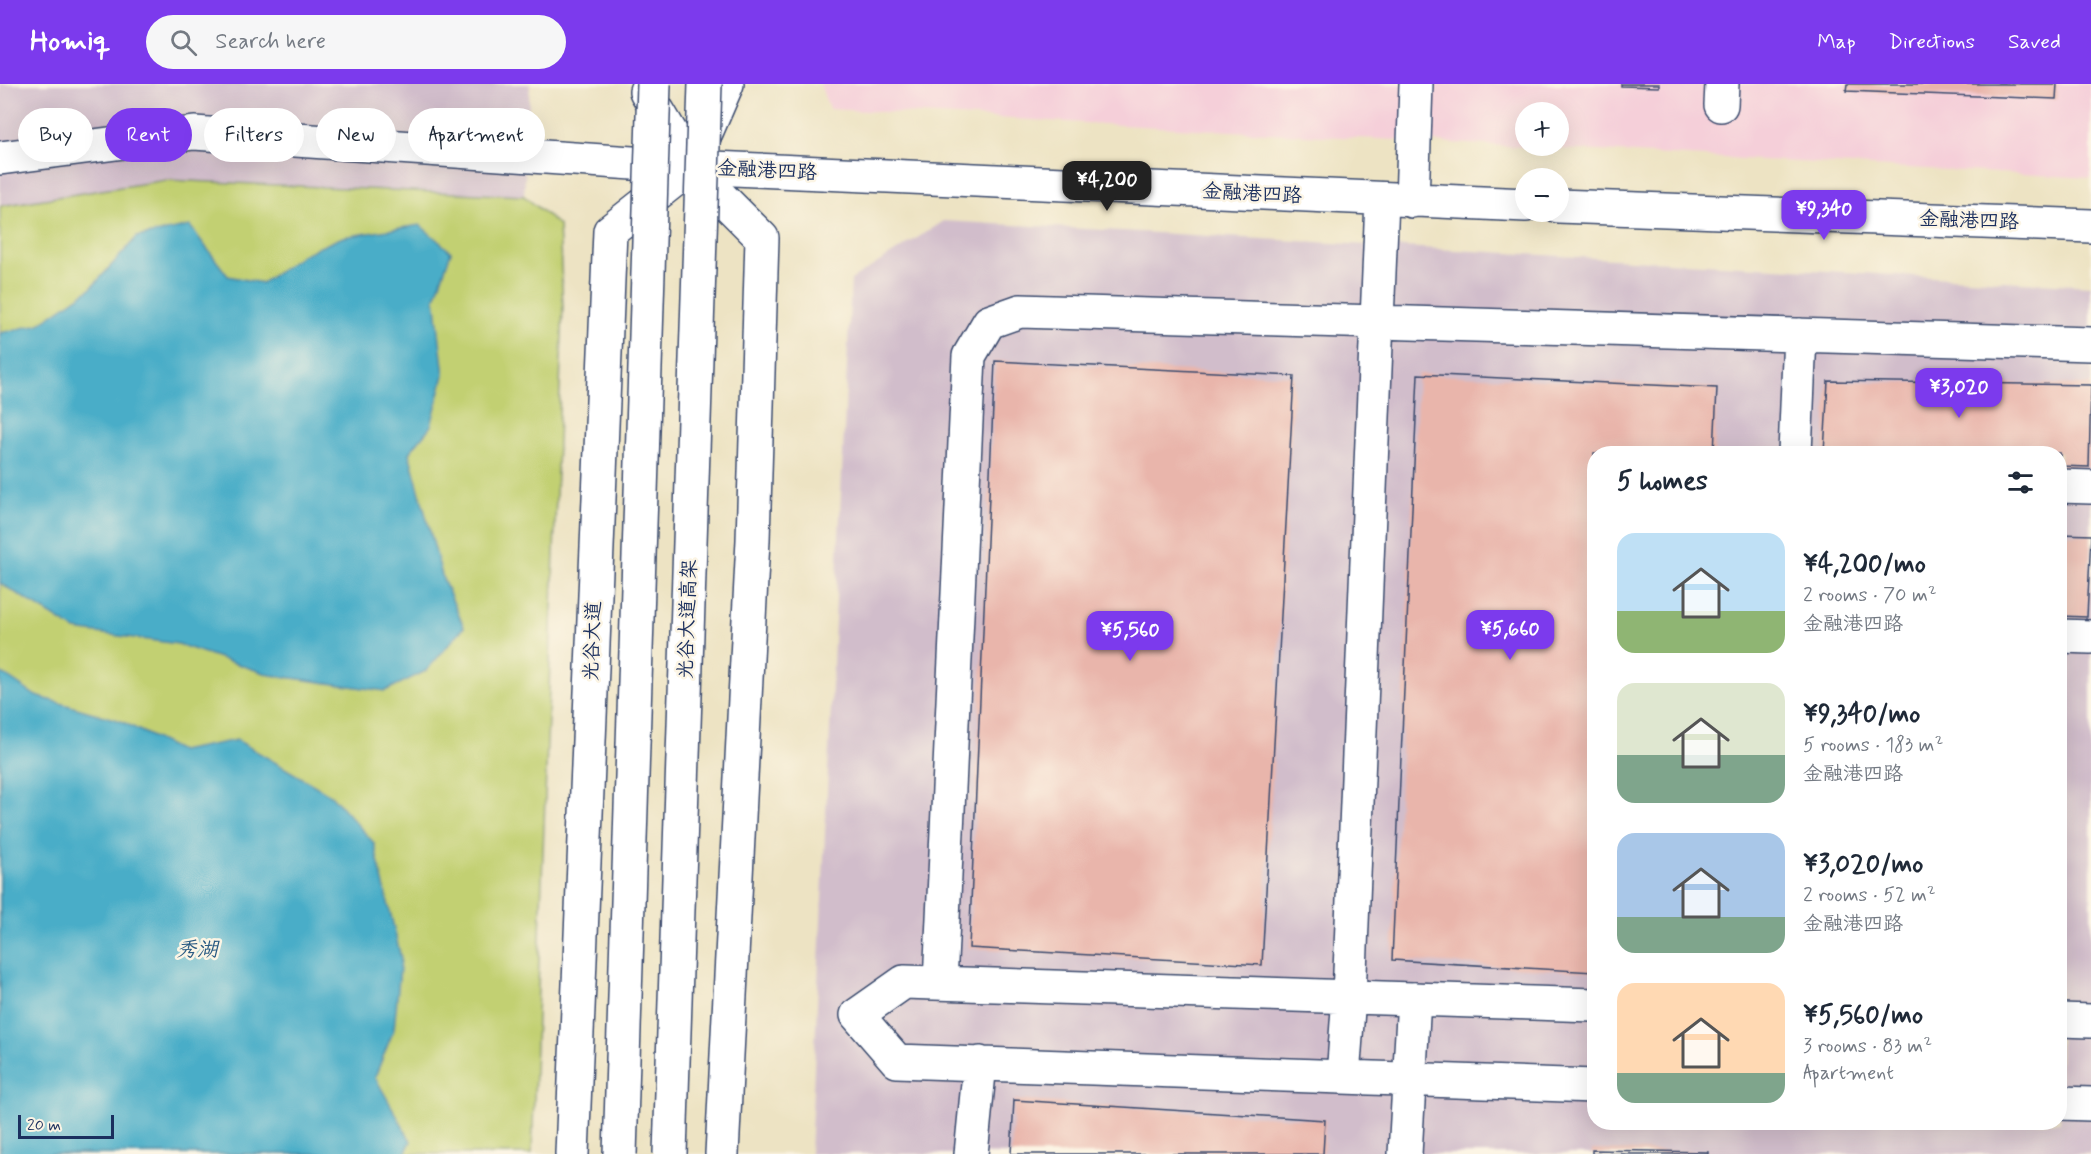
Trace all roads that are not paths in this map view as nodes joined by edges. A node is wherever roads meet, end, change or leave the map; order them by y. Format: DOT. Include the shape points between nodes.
graph roads {
  1 [pos="642,84"];
  2 [pos="654,84"];
  3 [pos="705,84"];
  4 [pos="727,84"];
  5 [pos="1416,84"];
  6 [pos="0,158"];
  7 [pos="691,167"];
  8 [pos="1397,200"];
  9 [pos="1515,205"];
  10 [pos="1569,206"];
  11 [pos="2091,226"];
  12 [pos="1376,321"];
  13 [pos="1800,335"];
  14 [pos="2091,344"];
  15 [pos="1795,446"];
  16 [pos="2067,486"];
  17 [pos="2091,487"];
  18 [pos="2067,636"];
  19 [pos="2091,637"];
  20 [pos="940,983"];
  21 [pos="1349,996"];
  22 [pos="1414,999"];
  23 [pos="1587,1005"];
  24 [pos="2067,1020"];
  25 [pos="2091,1022"];
  26 [pos="980,1063"];
  27 [pos="1343,1077"];
  28 [pos="1409,1079"];
  29 [pos="1587,1086"];
  30 [pos="2067,1103"];
  31 [pos="2091,1104"];
  32 [pos="572,1154"];
  33 [pos="620,1154"];
  34 [pos="670,1154"];
  35 [pos="722,1154"];
  36 [pos="970,1154"];
  37 [pos="1405,1154"];
  1 -- 7 [label="main road"];
  2 -- 33 [label="main road, bridge"];
  3 -- 34 [label="main road, 光谷大道高架, bridge"];
  4 -- 7 [label="main road, 光谷大道"];
  5 -- 8 [label="main road"];
  6 -- 7 [label="main road, 金融港四路" via="194,133"];
  7 -- 8 [label="main road, 金融港四路"];
  7 -- 32 [label="main road, 光谷大道" via="610,231"];
  7 -- 35 [label="main road" via="762,238 753,540"];
  8 -- 9 [label="main road, 金融港四路"];
  8 -- 12 [label="main road"];
  10 -- 11 [label="main road, 金融港四路"];
  12 -- 13 [label="main road"];
  12 -- 20 [label="main road" via="1020,311 989,322 969,356"];
  12 -- 21 [label="main road"];
  13 -- 14 [label="main road"];
  13 -- 15 [label="main road"];
  16 -- 17 [label="main road"];
  18 -- 19 [label="main road"];
  20 -- 21 [label="main road"];
  20 -- 26 [label="main road" via="904,982 857,1015 897,1061"];
  21 -- 22 [label="main road"];
  21 -- 27 [label="main road"];
  22 -- 23 [label="main road"];
  22 -- 28 [label="main road"];
  24 -- 25 [label="main road"];
  26 -- 27 [label="main road"];
  26 -- 36 [label="main road"];
  27 -- 28 [label="main road"];
  28 -- 29 [label="main road"];
  28 -- 37 [label="main road"];
  30 -- 31 [label="main road"];
}
